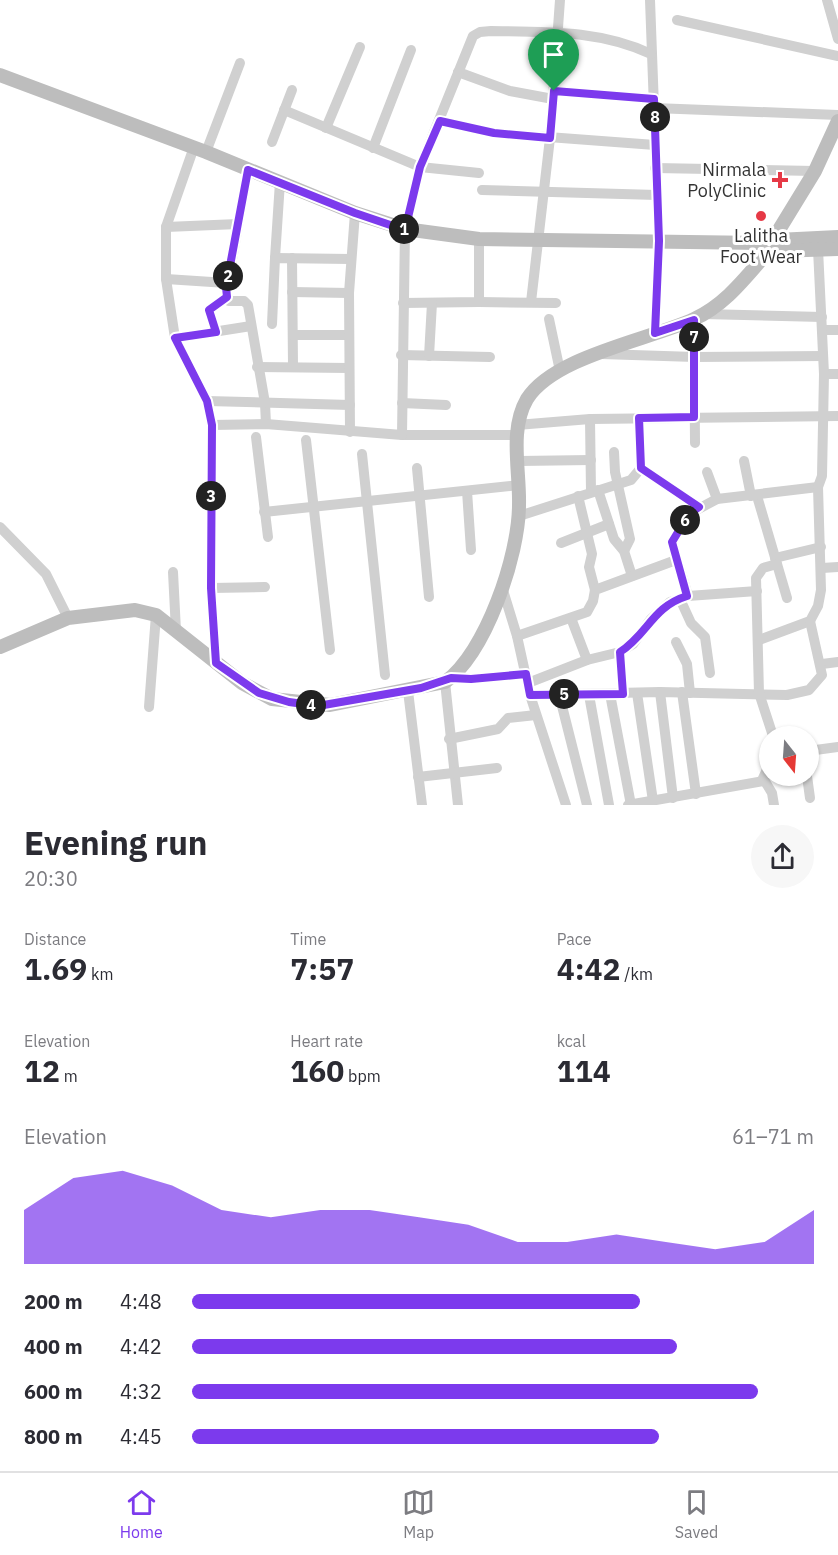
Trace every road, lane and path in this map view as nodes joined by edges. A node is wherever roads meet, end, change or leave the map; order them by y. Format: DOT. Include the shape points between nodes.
graph roads {
  1 [pos="560,0"];
  2 [pos="650,0"];
  3 [pos="832,4"];
  4 [pos="677,20"];
  5 [pos="560,32"];
  6 [pos="838,39"];
  7 [pos="360,47"];
  8 [pos="411,50"];
  9 [pos="651,54"];
  10 [pos="838,56"];
  11 [pos="240,63"];
  12 [pos="458,72"];
  13 [pos="0,75"];
  14 [pos="292,90"];
  15 [pos="554,95"];
  16 [pos="654,104"];
  17 [pos="284,110"];
  18 [pos="838,115"];
  19 [pos="440,121"];
  20 [pos="838,122"];
  21 [pos="326,128"];
  22 [pos="550,138"];
  23 [pos="272,142"];
  24 [pos="655,145"];
  25 [pos="373,148"];
  26 [pos="200,149"];
  27 [pos="420,167"];
  28 [pos="655,168"];
  29 [pos="248,170"];
  30 [pos="815,171"];
  31 [pos="479,173"];
  32 [pos="280,182"];
  33 [pos="482,190"];
  34 [pos="544,193"];
  35 [pos="657,195"];
  36 [pos="355,213"];
  37 [pos="238,224"];
  38 [pos="166,227"];
  39 [pos="405,230"];
  40 [pos="838,237"];
  41 [pos="479,239"];
  42 [pos="539,240"];
  43 [pos="659,241"];
  44 [pos="771,245"];
  45 [pos="818,249"];
  46 [pos="838,249"];
  47 [pos="275,258"];
  48 [pos="292,258"];
  49 [pos="350,259"];
  50 [pos="166,279"];
  51 [pos="227,283"];
  52 [pos="292,292"];
  53 [pos="349,293"];
  54 [pos="227,297"];
  55 [pos="479,302"];
  56 [pos="531,302"];
  57 [pos="403,303"];
  58 [pos="432,303"];
  59 [pos="556,303"];
  60 [pos="698,317"];
  61 [pos="822,317"];
  62 [pos="549,319"];
  63 [pos="272,324"];
  64 [pos="251,326"];
  65 [pos="822,330"];
  66 [pos="838,330"];
  67 [pos="216,332"];
  68 [pos="655,333"];
  69 [pos="292,335"];
  70 [pos="349,335"];
  71 [pos="175,338"];
  72 [pos="401,354"];
  73 [pos="596,354"];
  74 [pos="429,356"];
  75 [pos="823,356"];
  76 [pos="490,357"];
  77 [pos="695,357"];
  78 [pos="293,366"];
  79 [pos="257,367"];
  80 [pos="349,368"];
  81 [pos="560,371"];
  82 [pos="824,374"];
  83 [pos="838,374"];
  84 [pos="207,401"];
  85 [pos="265,403"];
  86 [pos="402,403"];
  87 [pos="350,405"];
  88 [pos="446,405"];
  89 [pos="838,416"];
  90 [pos="694,417"];
  91 [pos="824,417"];
  92 [pos="590,418"];
  93 [pos="639,418"];
  94 [pos="266,424"];
  95 [pos="212,425"];
  96 [pos="517,430"];
  97 [pos="350,432"];
  98 [pos="402,435"];
  99 [pos="256,437"];
  100 [pos="306,440"];
  101 [pos="695,443"];
  102 [pos="614,452"];
  103 [pos="362,454"];
  104 [pos="591,460"];
  105 [pos="519,461"];
  106 [pos="744,461"];
  107 [pos="417,468"];
  108 [pos="641,468"];
  109 [pos="707,472"];
  110 [pos="519,485"];
  111 [pos="618,485"];
  112 [pos="818,488"];
  113 [pos="467,491"];
  114 [pos="594,491"];
  115 [pos="420,495"];
  116 [pos="578,496"];
  117 [pos="754,496"];
  118 [pos="717,499"];
  119 [pos="366,502"];
  120 [pos="699,507"];
  121 [pos="315,508"];
  122 [pos="264,512"];
  123 [pos="519,516"];
  124 [pos="609,524"];
  125 [pos="0,527"];
  126 [pos="587,533"];
  127 [pos="268,537"];
  128 [pos="561,543"];
  129 [pos="822,547"];
  130 [pos="471,550"];
  131 [pos="624,551"];
  132 [pos="676,560"];
  133 [pos="776,561"];
  134 [pos="838,567"];
  135 [pos="822,568"];
  136 [pos="173,572"];
  137 [pos="632,576"];
  138 [pos="265,587"];
  139 [pos="502,587"];
  140 [pos="211,588"];
  141 [pos="595,590"];
  142 [pos="757,591"];
  143 [pos="429,597"];
  144 [pos="684,598"];
  145 [pos="787,598"];
  146 [pos="156,615"];
  147 [pos="68,618"];
  148 [pos="571,618"];
  149 [pos="810,621"];
  150 [pos="176,631"];
  151 [pos="517,636"];
  152 [pos="759,640"];
  153 [pos="676,642"];
  154 [pos="0,647"];
  155 [pos="330,650"];
  156 [pos="620,652"];
  157 [pos="587,660"];
  158 [pos="838,662"];
  159 [pos="216,663"];
  160 [pos="822,664"];
  161 [pos="710,673"];
  162 [pos="385,675"];
  163 [pos="527,679"];
  164 [pos="448,680"];
  165 [pos="408,691"];
  166 [pos="660,692"];
  167 [pos="559,693"];
  168 [pos="638,693"];
  169 [pos="686,693"];
  170 [pos="759,693"];
  171 [pos="610,694"];
  172 [pos="623,694"];
  173 [pos="530,695"];
  174 [pos="589,695"];
  175 [pos="149,706"];
  176 [pos="536,716"];
  177 [pos="770,726"];
  178 [pos="449,739"];
  179 [pos="838,747"];
  180 [pos="819,750"];
  181 [pos="497,768"];
  182 [pos="453,775"];
  183 [pos="418,777"];
  184 [pos="759,782"];
  185 [pos="767,786"];
  186 [pos="808,786"];
  187 [pos="696,794"];
  188 [pos="673,798"];
  189 [pos="810,798"];
  190 [pos="653,801"];
  191 [pos="422,805"];
  192 [pos="458,805"];
  193 [pos="566,805"];
  194 [pos="586,805"];
  195 [pos="609,805"];
  196 [pos="630,805"];
  197 [pos="774,805"];
  1 -- 5 [label="street"];
  2 -- 9 [label="street"];
  3 -- 6 [label="street"];
  4 -- 10 [label="street"];
  5 -- 9 [label="street" via="626,42"];
  5 -- 12 [label="street" via="480,32 472,36"];
  5 -- 15 [label="street"];
  7 -- 21 [label="street"];
  8 -- 25 [label="street"];
  9 -- 16 [label="street"];
  11 -- 26 [label="street"];
  12 -- 15 [label="street" via="510,91"];
  12 -- 19 [label="street"];
  13 -- 26 [label="street"];
  14 -- 17 [label="street"];
  15 -- 16 [label="street"];
  15 -- 22 [label="street"];
  16 -- 18 [label="street"];
  16 -- 24 [label="street"];
  17 -- 21 [label="street"];
  17 -- 23 [label="street"];
  19 -- 22 [label="street" via="494,133"];
  19 -- 27 [label="street"];
  20 -- 30 [label="street"];
  21 -- 25 [label="street"];
  22 -- 24 [label="street"];
  22 -- 34 [label="street"];
  24 -- 28 [label="street"];
  25 -- 27 [label="street"];
  26 -- 29 [label="street"];
  26 -- 38 [label="street"];
  27 -- 31 [label="street"];
  27 -- 39 [label="street"];
  28 -- 30 [label="street"];
  28 -- 35 [label="street"];
  29 -- 32 [label="street"];
  29 -- 37 [label="street"];
  30 -- 44 [label="street"];
  32 -- 36 [label="street"];
  32 -- 47 [label="street"];
  33 -- 34 [label="street"];
  34 -- 35 [label="street"];
  34 -- 42 [label="street"];
  35 -- 43 [label="street"];
  36 -- 39 [label="street"];
  36 -- 49 [label="street"];
  37 -- 38 [label="street"];
  37 -- 51 [label="street"];
  38 -- 50 [label="street"];
  39 -- 41 [label="street"];
  39 -- 57 [label="street"];
  40 -- 44 [label="street"];
  41 -- 42 [label="street"];
  41 -- 55 [label="street"];
  42 -- 43 [label="street"];
  42 -- 56 [label="street"];
  43 -- 44 [label="street"];
  43 -- 68 [label="street"];
  44 -- 45 [label="street"];
  44 -- 60 [label="street" via="727,298"];
  45 -- 46 [label="street"];
  45 -- 61 [label="street"];
  47 -- 48 [label="street"];
  47 -- 63 [label="street"];
  48 -- 49 [label="street"];
  48 -- 52 [label="street"];
  49 -- 53 [label="street"];
  50 -- 51 [label="street"];
  50 -- 71 [label="street"];
  51 -- 54 [label="street"];
  52 -- 53 [label="street"];
  52 -- 69 [label="street"];
  53 -- 70 [label="street"];
  54 -- 64 [label="street" via="247,303"];
  54 -- 67 [label="street" via="209,310"];
  55 -- 56 [label="street"];
  55 -- 58 [label="street"];
  56 -- 59 [label="street"];
  57 -- 58 [label="street"];
  57 -- 72 [label="street"];
  58 -- 74 [label="street"];
  60 -- 61 [label="street"];
  60 -- 68 [label="street"];
  60 -- 77 [label="street"];
  61 -- 65 [label="street"];
  62 -- 81 [label="street"];
  64 -- 67 [label="street"];
  64 -- 79 [label="street"];
  65 -- 66 [label="street"];
  65 -- 75 [label="street"];
  67 -- 71 [label="street"];
  68 -- 73 [label="street"];
  69 -- 70 [label="street"];
  69 -- 78 [label="street"];
  70 -- 80 [label="street"];
  71 -- 84 [label="street"];
  72 -- 74 [label="street"];
  72 -- 86 [label="street"];
  73 -- 77 [label="street"];
  73 -- 81 [label="street"];
  74 -- 76 [label="street"];
  75 -- 77 [label="street"];
  75 -- 82 [label="street"];
  77 -- 90 [label="street"];
  78 -- 79 [label="street"];
  78 -- 80 [label="street"];
  79 -- 85 [label="street"];
  80 -- 87 [label="street"];
  81 -- 96 [label="street" via="534,390 518,416"];
  82 -- 83 [label="street"];
  82 -- 91 [label="street"];
  84 -- 85 [label="street"];
  84 -- 95 [label="street"];
  85 -- 87 [label="street"];
  85 -- 94 [label="street"];
  86 -- 88 [label="street"];
  86 -- 98 [label="street"];
  87 -- 97 [label="street"];
  89 -- 91 [label="street"];
  90 -- 91 [label="street"];
  90 -- 93 [label="street"];
  90 -- 101 [label="street"];
  91 -- 112 [label="street"];
  92 -- 93 [label="street"];
  92 -- 96 [label="street"];
  92 -- 104 [label="street"];
  93 -- 108 [label="street"];
  94 -- 95 [label="street"];
  94 -- 97 [label="street"];
  95 -- 140 [label="street"];
  96 -- 98 [label="street"];
  96 -- 105 [label="street"];
  97 -- 98 [label="street"];
  99 -- 122 [label="street"];
  100 -- 121 [label="street"];
  102 -- 111 [label="street"];
  103 -- 119 [label="street"];
  104 -- 105 [label="street"];
  104 -- 114 [label="street"];
  105 -- 110 [label="street"];
  106 -- 117 [label="street"];
  107 -- 115 [label="street"];
  108 -- 111 [label="street" via="631,480"];
  108 -- 120 [label="street"];
  109 -- 118 [label="street"];
  110 -- 113 [label="street"];
  110 -- 123 [label="street"];
  111 -- 114 [label="street"];
  111 -- 131 [label="street" via="630,539"];
  112 -- 117 [label="street"];
  112 -- 129 [label="street"];
  113 -- 115 [label="street"];
  113 -- 130 [label="street"];
  114 -- 116 [label="street"];
  114 -- 124 [label="street"];
  115 -- 119 [label="street"];
  115 -- 143 [label="street"];
  116 -- 123 [label="street"];
  116 -- 126 [label="street"];
  117 -- 118 [label="street"];
  117 -- 133 [label="street"];
  118 -- 120 [label="street"];
  119 -- 121 [label="street"];
  119 -- 162 [label="street"];
  120 -- 132 [label="street" via="689,514 672,542"];
  121 -- 122 [label="street"];
  121 -- 155 [label="street"];
  122 -- 127 [label="street"];
  123 -- 139 [label="street"];
  124 -- 126 [label="street"];
  124 -- 131 [label="street"];
  125 -- 147 [label="street" via="46,574"];
  126 -- 128 [label="street"];
  126 -- 141 [label="street"];
  129 -- 133 [label="street"];
  129 -- 135 [label="street"];
  131 -- 137 [label="street"];
  132 -- 137 [label="street"];
  132 -- 144 [label="street"];
  133 -- 142 [label="street" via="758,572"];
  133 -- 145 [label="street"];
  134 -- 135 [label="street"];
  135 -- 149 [label="street" via="818,606"];
  136 -- 150 [label="street"];
  137 -- 141 [label="street"];
  138 -- 140 [label="street"];
  139 -- 151 [label="street"];
  139 -- 164 [label="street" via="481,636"];
  140 -- 159 [label="street"];
  141 -- 148 [label="street" via="587,612"];
  142 -- 144 [label="street"];
  142 -- 152 [label="street"];
  144 -- 156 [label="street" via="659,610 633,644"];
  144 -- 161 [label="street" via="691,623 705,637"];
  146 -- 147 [label="street" via="115,610"];
  146 -- 150 [label="street"];
  146 -- 175 [label="street"];
  147 -- 154 [label="street"];
  148 -- 151 [label="street"];
  148 -- 157 [label="street"];
  149 -- 152 [label="street"];
  149 -- 160 [label="street"];
  150 -- 159 [label="street"];
  151 -- 163 [label="street"];
  152 -- 170 [label="street"];
  153 -- 169 [label="street" via="687,664"];
  156 -- 157 [label="street"];
  156 -- 172 [label="street"];
  157 -- 163 [label="street"];
  158 -- 160 [label="street"];
  159 -- 165 [label="street" via="259,693 289,702 330,705"];
  160 -- 170 [label="street" via="822,675 809,690 787,695"];
  163 -- 164 [label="street"];
  163 -- 173 [label="street"];
  164 -- 165 [label="street"];
  164 -- 178 [label="street"];
  165 -- 183 [label="street"];
  166 -- 168 [label="street"];
  166 -- 169 [label="street"];
  166 -- 188 [label="street"];
  167 -- 173 [label="street"];
  167 -- 174 [label="street"];
  167 -- 194 [label="street"];
  168 -- 172 [label="street"];
  168 -- 190 [label="street"];
  169 -- 170 [label="street"];
  169 -- 187 [label="street"];
  170 -- 177 [label="street"];
  171 -- 172 [label="street"];
  171 -- 174 [label="street"];
  171 -- 196 [label="street"];
  173 -- 176 [label="street"];
  174 -- 195 [label="street"];
  176 -- 178 [label="street" via="508,718 498,729"];
  176 -- 193 [label="street"];
  178 -- 182 [label="street"];
  179 -- 180 [label="street"];
  181 -- 182 [label="street"];
  182 -- 183 [label="street"];
  182 -- 192 [label="street"];
  183 -- 191 [label="street"];
  184 -- 187 [label="street"];
  185 -- 197 [label="street"];
  186 -- 189 [label="street"];
  187 -- 188 [label="street"];
  188 -- 190 [label="street"];
  190 -- 196 [label="street"];
}
